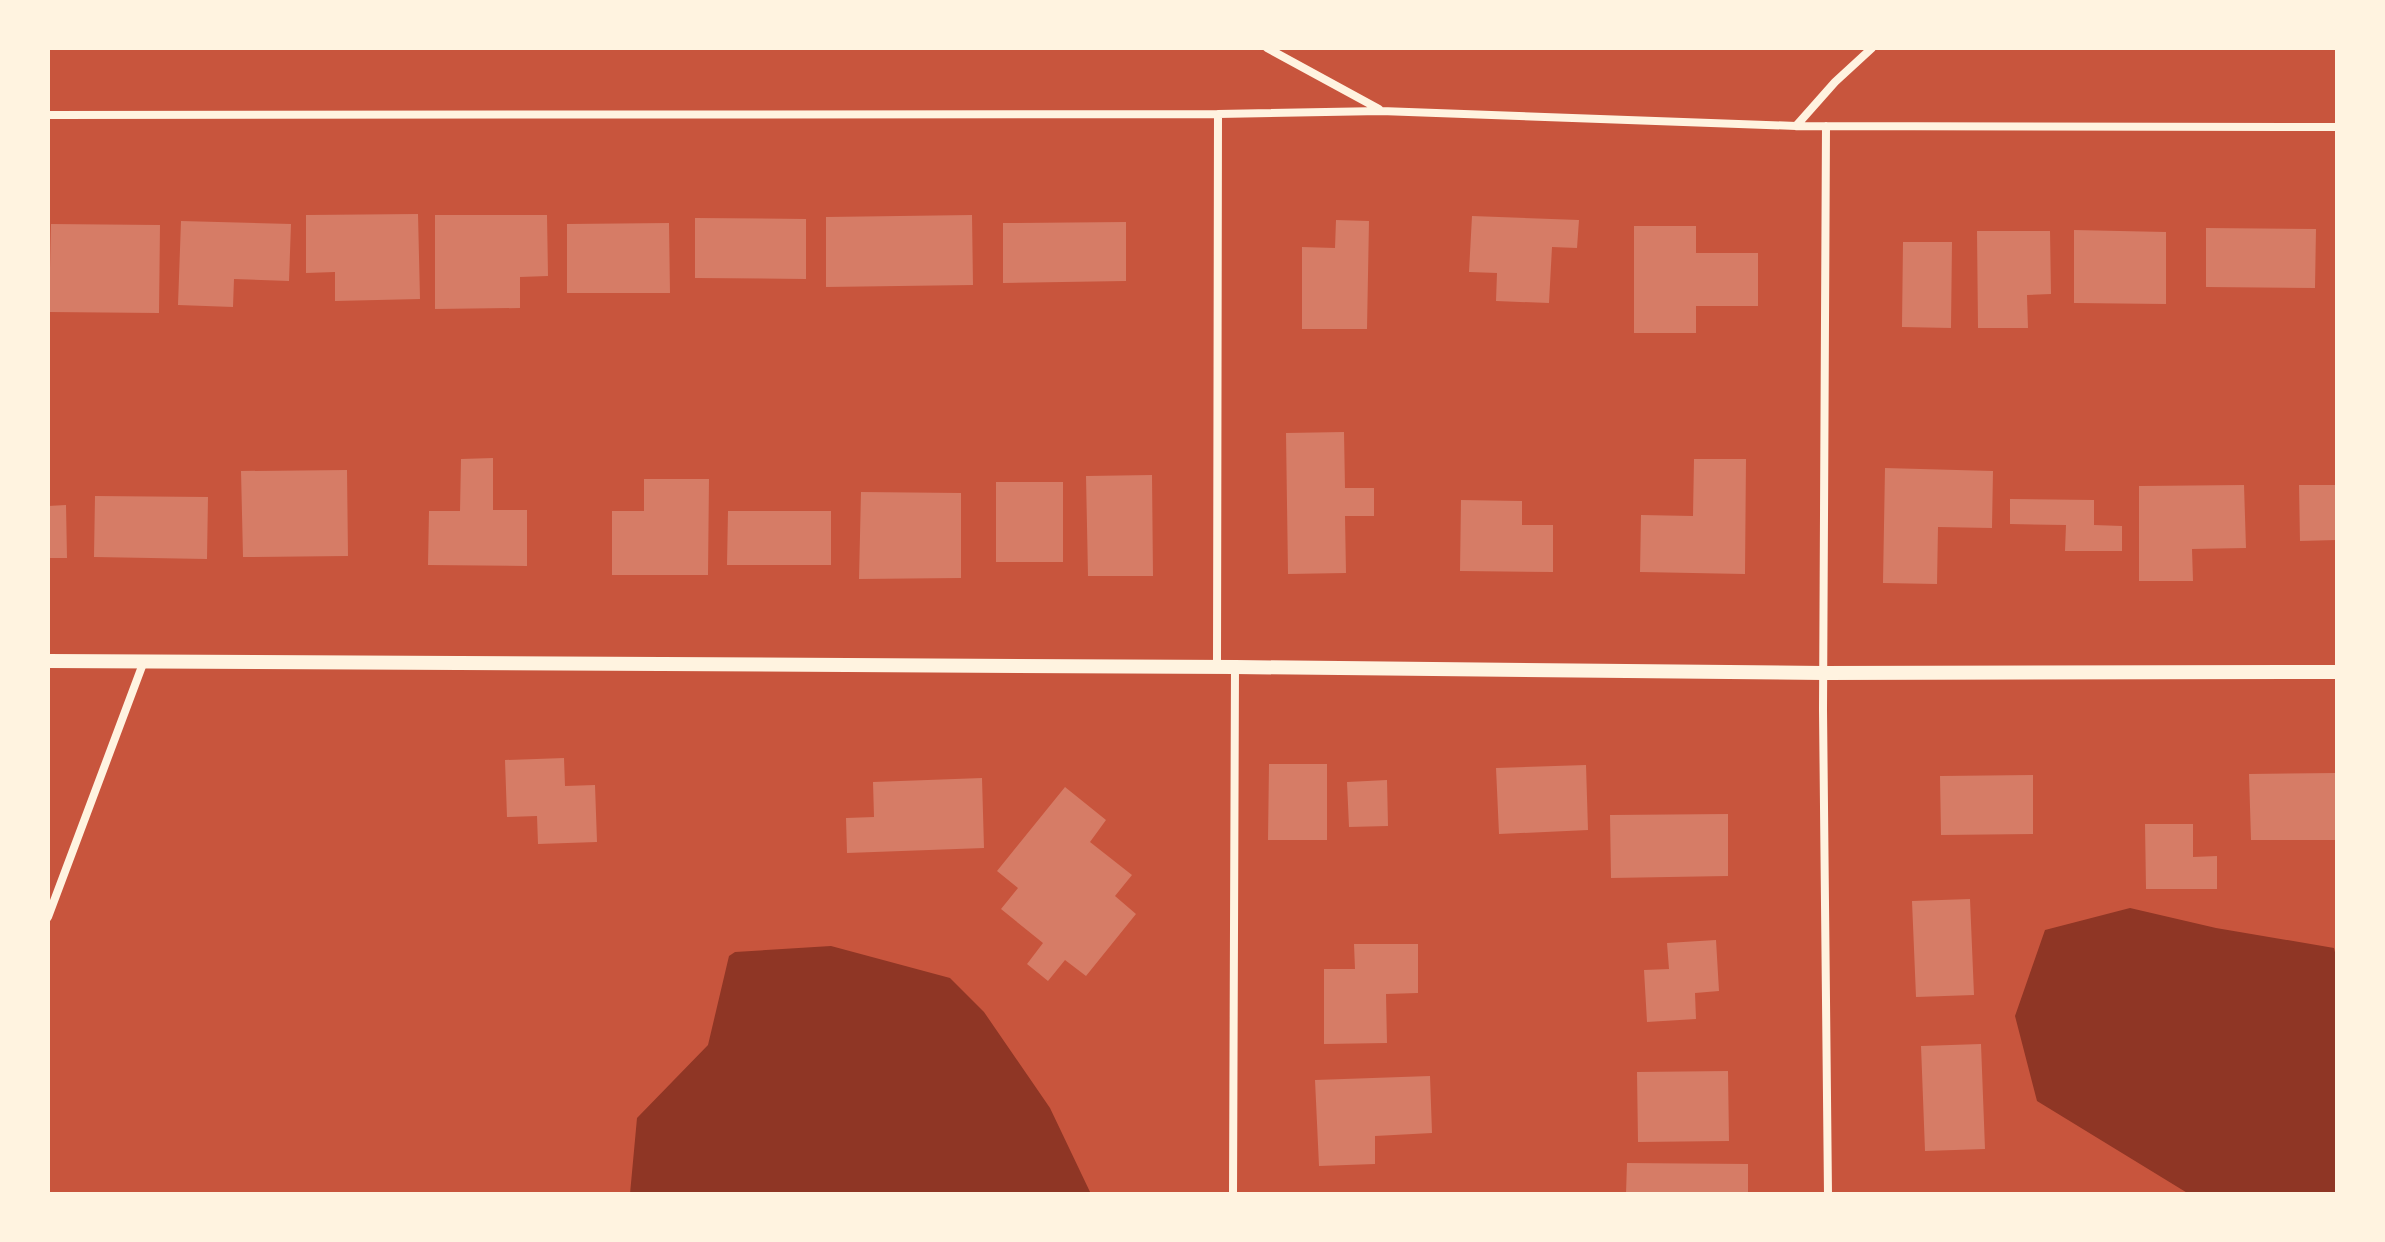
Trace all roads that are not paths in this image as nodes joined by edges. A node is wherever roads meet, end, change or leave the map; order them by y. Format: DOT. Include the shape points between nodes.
graph roads {
  1 [pos="1267,48"];
  2 [pos="1872,48"];
  3 [pos="1381,111"];
  4 [pos="1218,114"];
  5 [pos="48,115"];
  6 [pos="1796,126"];
  7 [pos="1826,126"];
  8 [pos="2337,127"];
  9 [pos="48,661"];
  10 [pos="144,661"];
  11 [pos="1217,667"];
  12 [pos="1235,667"];
  13 [pos="2337,672"];
  14 [pos="1823,673"];
  15 [pos="48,917"];
  16 [pos="1233,1194"];
  17 [pos="1828,1194"];
  1 -- 3 [label="street"];
  2 -- 6 [label="street"];
  3 -- 4 [label="street"];
  3 -- 6 [label="street"];
  4 -- 5 [label="street"];
  4 -- 11 [label="street"];
  6 -- 7 [label="street"];
  7 -- 8 [label="street"];
  7 -- 14 [label="street"];
  9 -- 10 [label="street"];
  10 -- 11 [label="street"];
  10 -- 15 [label="street"];
  11 -- 12 [label="street"];
  12 -- 14 [label="street"];
  12 -- 16 [label="street"];
  13 -- 14 [label="street"];
  14 -- 17 [label="street"];
}
